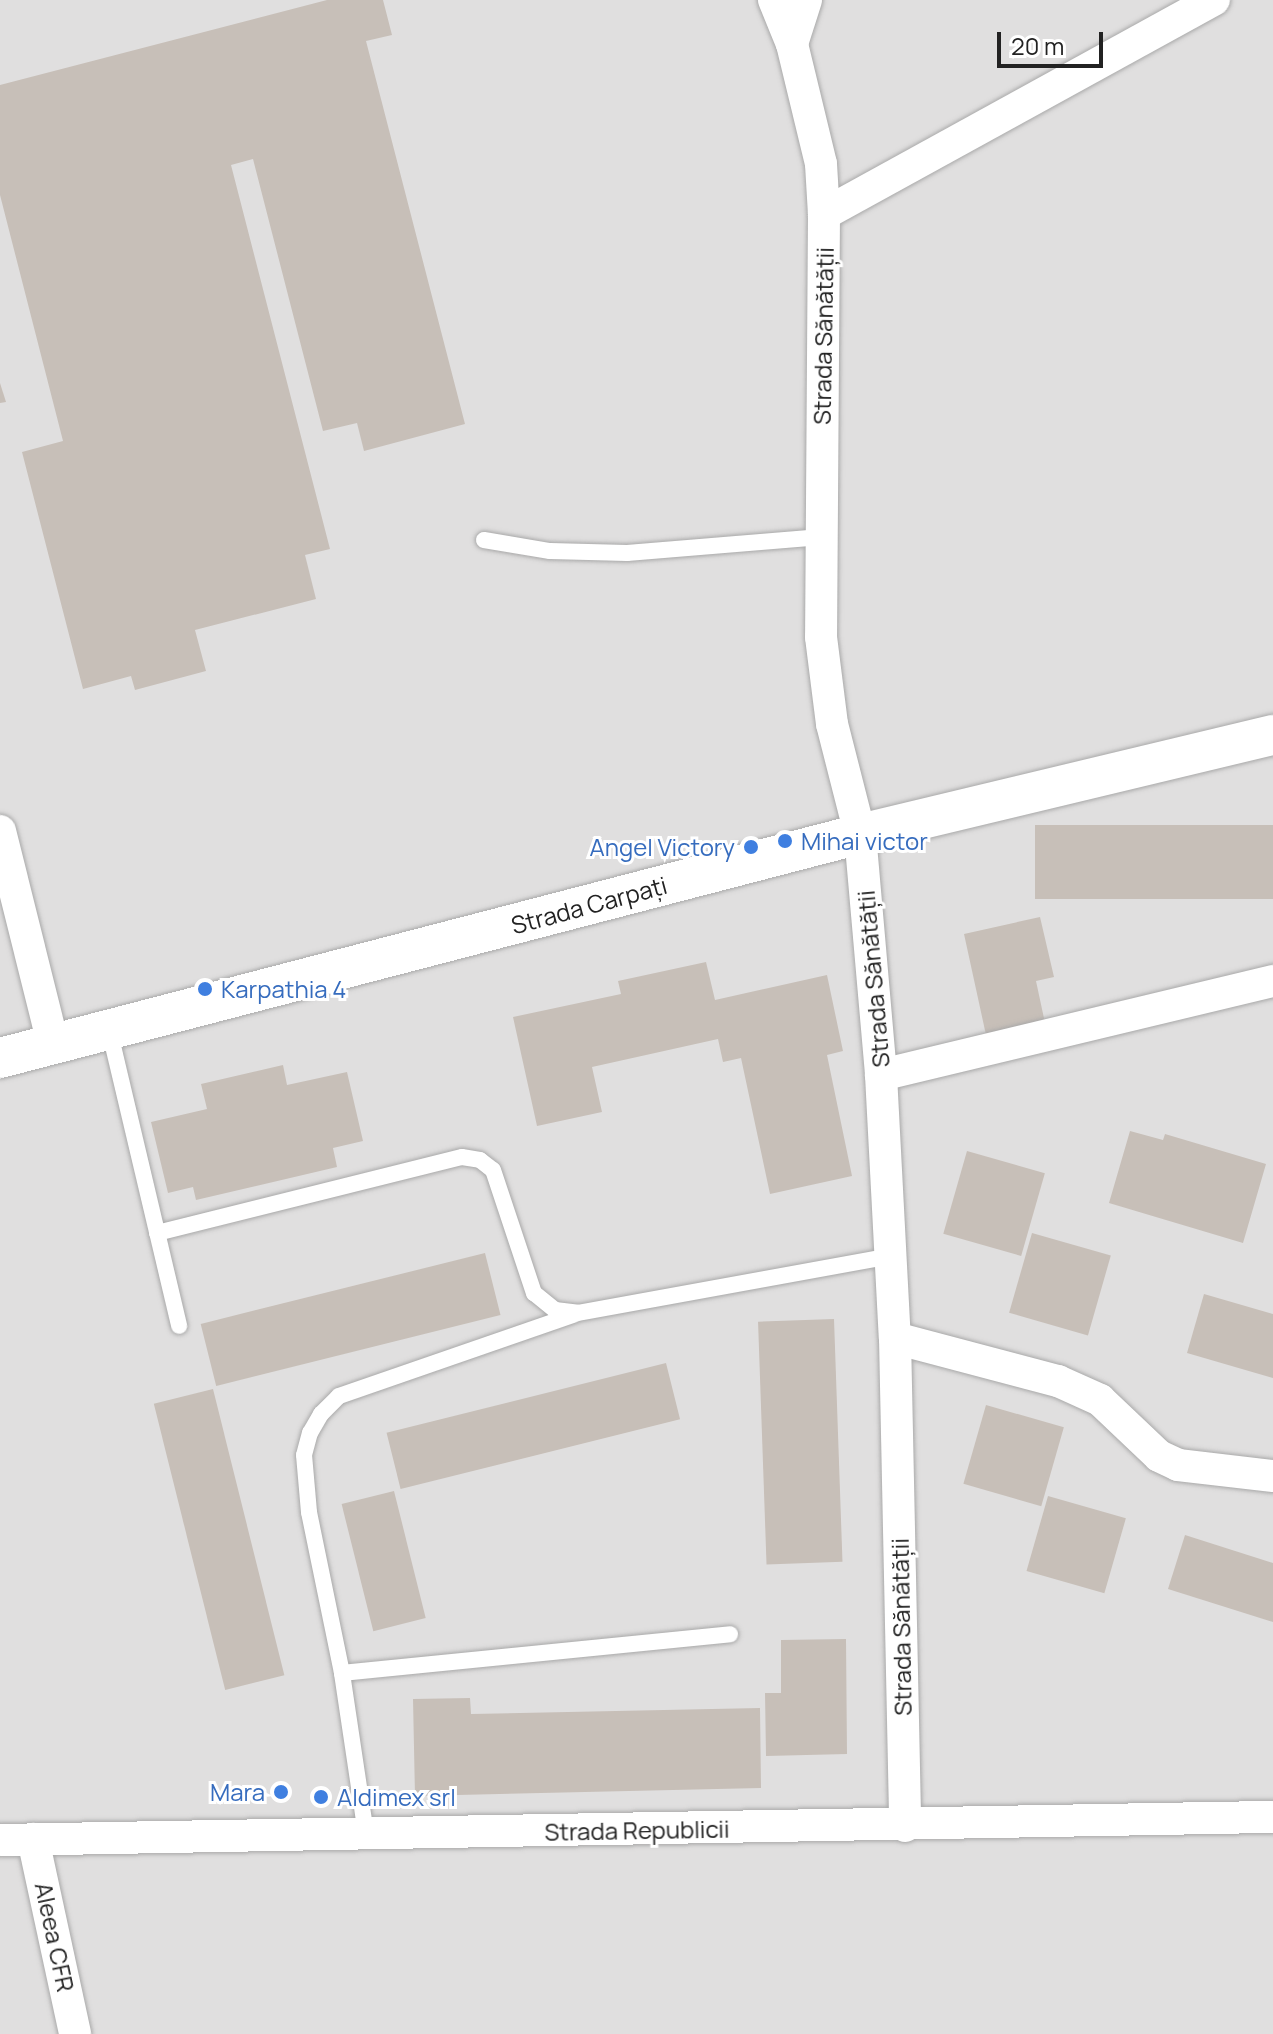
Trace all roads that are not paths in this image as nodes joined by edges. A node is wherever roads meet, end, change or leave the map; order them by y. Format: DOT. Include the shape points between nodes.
graph roads {
  1 [pos="774,0"];
  2 [pos="806,0"];
  3 [pos="1214,0"];
  4 [pos="792,44"];
  5 [pos="824,214"];
  6 [pos="821,537"];
  7 [pos="484,540"];
  8 [pos="1273,735"];
  9 [pos="0,831"];
  10 [pos="860,834"];
  11 [pos="1273,981"];
  12 [pos="109,1029"];
  13 [pos="53,1044"];
  14 [pos="0,1058"];
  15 [pos="881,1075"];
  16 [pos="157,1233"];
  17 [pos="891,1256"];
  18 [pos="578,1313"];
  19 [pos="179,1326"];
  20 [pos="895,1338"];
  21 [pos="1273,1476"];
  22 [pos="730,1634"];
  23 [pos="342,1673"];
  24 [pos="1273,1817"];
  25 [pos="905,1826"];
  26 [pos="366,1834"];
  27 [pos="33,1839"];
  28 [pos="0,1840"];
  29 [pos="75,2034"];
  1 -- 4 [label="street, Strada Sănătății"];
  2 -- 4 [label="street"];
  3 -- 5 [label="street"];
  4 -- 5 [label="street, Strada Sănătății" via="815,131"];
  5 -- 6 [label="street, Strada Sănătății"];
  6 -- 7 [label="lane" via="627,553 550,551"];
  6 -- 10 [label="street, Strada Sănătății" via="821,637 832,724"];
  8 -- 10 [label="street, Strada Carpați"];
  9 -- 13 [label="street"];
  10 -- 12 [label="street, Strada Carpați"];
  10 -- 15 [label="street, Strada Sănătății"];
  11 -- 15 [label="street"];
  12 -- 13 [label="street, Strada Carpați"];
  12 -- 16 [label="lane"];
  13 -- 14 [label="street, Strada Carpați"];
  15 -- 17 [label="street, Strada Sănătății"];
  16 -- 18 [label="lane" via="462,1157 480,1160 493,1170 534,1293 555,1310"];
  16 -- 19 [label="lane"];
  17 -- 18 [label="lane"];
  17 -- 20 [label="street, Strada Sănătății"];
  18 -- 23 [label="lane" via="366,1385 339,1396 321,1414 304,1455 304,1481"];
  20 -- 21 [label="street" via="1058,1381 1100,1400 1159,1456 1178,1465"];
  20 -- 25 [label="street, Strada Sănătății"];
  22 -- 23 [label="lane"];
  23 -- 26 [label="lane"];
  24 -- 25 [label="street, Strada Republicii"];
  25 -- 26 [label="street, Strada Republicii"];
  26 -- 27 [label="street, Strada Republicii"];
  27 -- 28 [label="street, Strada Republicii"];
  27 -- 29 [label="street, Aleea CFR"];
}
